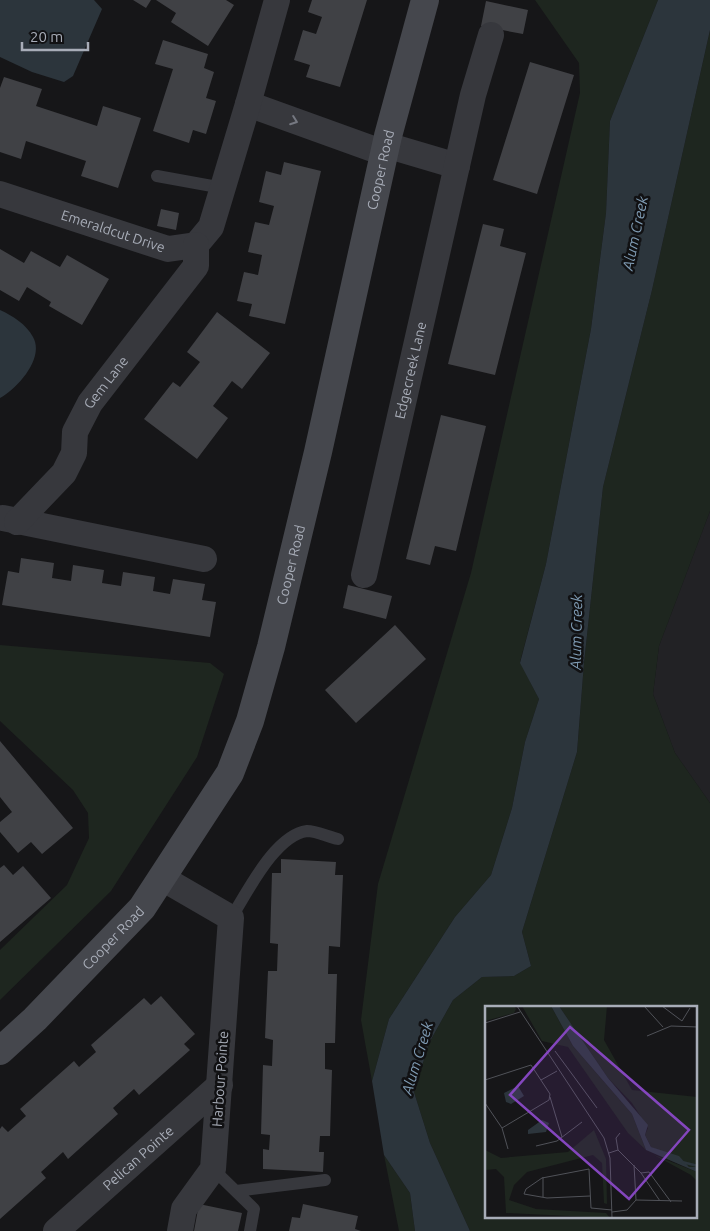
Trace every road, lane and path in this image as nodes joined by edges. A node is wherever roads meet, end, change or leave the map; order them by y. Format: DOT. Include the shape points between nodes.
graph roads {
  1 [pos="276,0"];
  2 [pos="425,0"];
  3 [pos="491,36"];
  4 [pos="251,95"];
  5 [pos="386,145"];
  6 [pos="458,166"];
  7 [pos="157,176"];
  8 [pos="223,188"];
  9 [pos="0,194"];
  10 [pos="196,245"];
  11 [pos="9,520"];
  12 [pos="204,559"];
  13 [pos="364,575"];
  14 [pos="338,839"];
  15 [pos="162,878"];
  16 [pos="231,918"];
  17 [pos="0,1051"];
  18 [pos="220,1085"];
  19 [pos="214,1169"];
  20 [pos="325,1180"];
  21 [pos="236,1190"];
  22 [pos="56,1231"];
  23 [pos="180,1231"];
  24 [pos="250,1231"];
  1 -- 4 [label="street"];
  2 -- 5 [label="street, Cooper Road"];
  3 -- 6 [label="street, Edgecreek Lane" via="473,96"];
  4 -- 5 [label="street"];
  4 -- 8 [label="street"];
  5 -- 6 [label="street"];
  5 -- 15 [label="street, Cooper Road" via="316,461 250,722 230,773"];
  6 -- 13 [label="street, Edgecreek Lane"];
  7 -- 8 [label="lane"];
  8 -- 10 [label="street" via="211,227"];
  9 -- 10 [label="street, Emeraldcut Drive" via="168,249"];
  10 -- 11 [label="street, Gem Lane" via="196,266 90,403 75,432 74,454 64,473"];
  11 -- 12 [label="street, Gem Lane"];
  14 -- 16 [label="lane, Harbour Pointe" via="308,831 286,839"];
  15 -- 16 [label="street"];
  15 -- 17 [label="street, Cooper Road" via="142,908"];
  16 -- 18 [label="street, Harbour Pointe"];
  18 -- 19 [label="street, Harbour Pointe"];
  18 -- 22 [label="street, Pelican Pointe"];
  19 -- 21 [label="lane"];
  19 -- 23 [label="street" via="184,1209"];
  20 -- 21 [label="lane"];
  21 -- 24 [label="lane" via="254,1209"];
}
